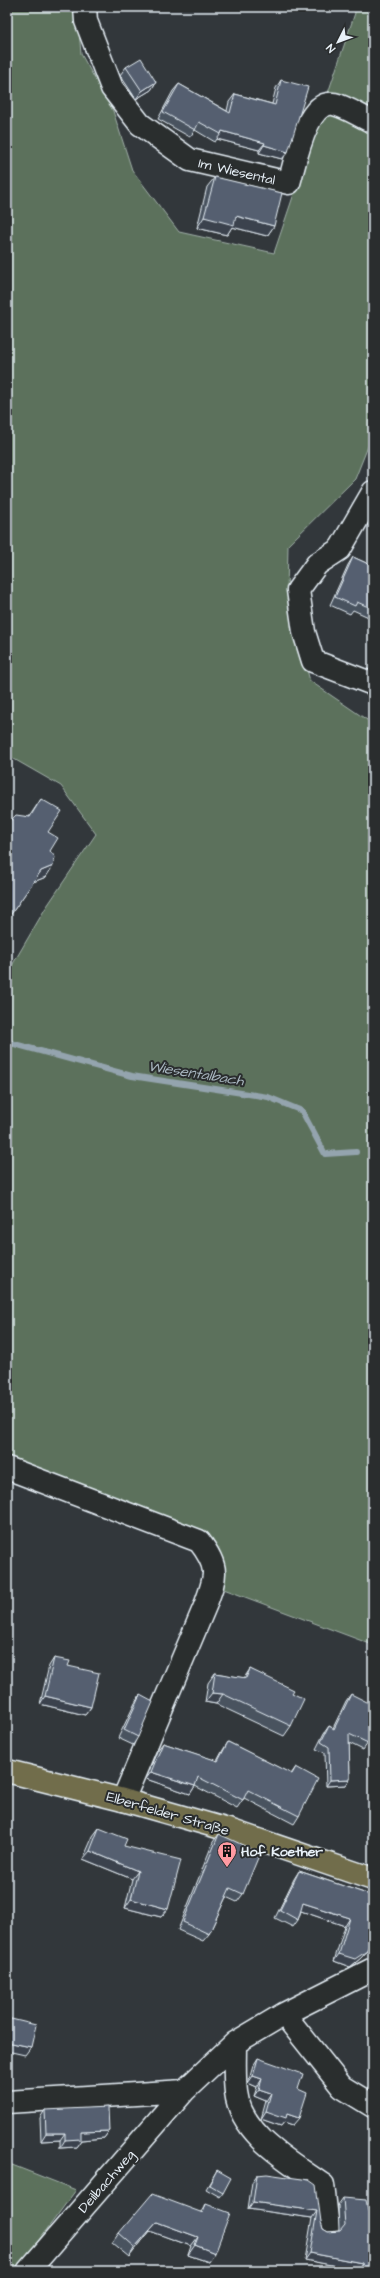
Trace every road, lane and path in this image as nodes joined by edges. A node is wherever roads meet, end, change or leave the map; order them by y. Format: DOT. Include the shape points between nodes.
graph roads {
  1 [pos="85,7"];
  2 [pos="373,122"];
  3 [pos="373,492"];
  4 [pos="373,684"];
  5 [pos="7,1468"];
  6 [pos="7,1771"];
  7 [pos="123,1800"];
  8 [pos="373,1879"];
  9 [pos="373,1968"];
  10 [pos="284,2014"];
  11 [pos="235,2043"];
  12 [pos="184,2091"];
  13 [pos="7,2102"];
  14 [pos="373,2106"];
  15 [pos="328,2228"];
  16 [pos="28,2271"];
  1 -- 2 [label="street, Im Wiesental" via="86,22 112,88 140,124 190,160 289,183 308,120 321,106 333,104"];
  3 -- 4 [label="street" via="340,549 317,564 298,590 304,632 313,661"];
  5 -- 7 [label="street" via="199,1541 210,1556 215,1577"];
  6 -- 7 [label="main road, Elberfelder Straße"];
  7 -- 8 [label="main road, Elberfelder Straße" via="232,1831"];
  9 -- 10 [label="street, Deilbachweg"];
  10 -- 11 [label="street, Deilbachweg"];
  10 -- 14 [label="street" via="342,2087"];
  11 -- 12 [label="street, Deilbachweg"];
  11 -- 15 [label="street" via="236,2094 247,2122 268,2145 323,2185"];
  12 -- 13 [label="street"];
  12 -- 16 [label="street, Deilbachweg"];
}
